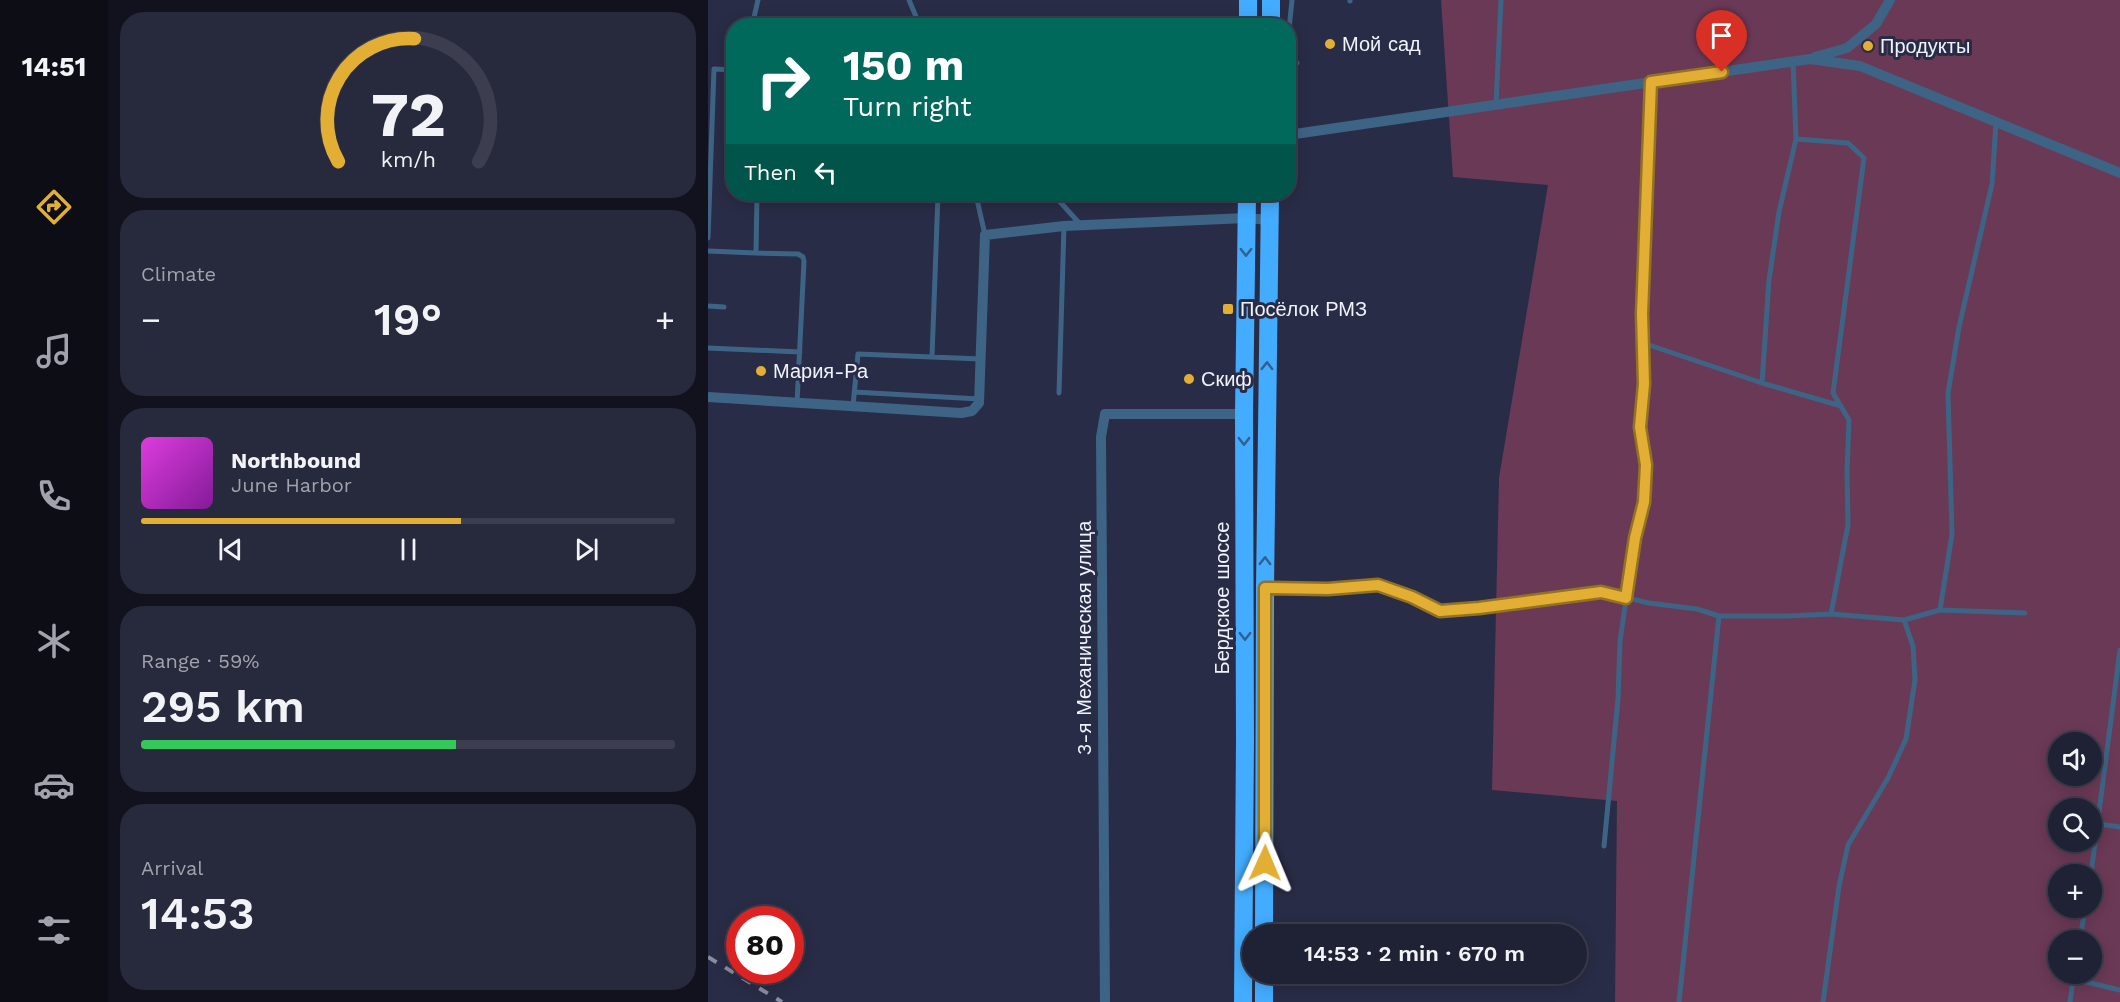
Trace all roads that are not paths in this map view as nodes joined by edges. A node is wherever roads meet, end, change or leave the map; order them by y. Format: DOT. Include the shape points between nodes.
graph roads {
  1 [pos="758,0"];
  2 [pos="909,0"];
  3 [pos="1248,0"];
  4 [pos="1271,0"];
  5 [pos="1292,0"];
  6 [pos="1501,0"];
  7 [pos="1890,0"];
  8 [pos="754,18"];
  9 [pos="917,18"];
  10 [pos="1248,18"];
  11 [pos="1271,18"];
  12 [pos="1290,18"];
  13 [pos="1810,59"];
  14 [pos="1793,61"];
  15 [pos="711,68"];
  16 [pos="726,69"];
  17 [pos="1651,82"];
  18 [pos="1496,104"];
  19 [pos="1996,122"];
  20 [pos="1296,134"];
  21 [pos="1796,139"];
  22 [pos="2120,173"];
  23 [pos="709,182"];
  24 [pos="757,201"];
  25 [pos="938,201"];
  26 [pos="977,201"];
  27 [pos="1059,201"];
  28 [pos="1247,201"];
  29 [pos="1270,201"];
  30 [pos="1246,218"];
  31 [pos="1270,220"];
  32 [pos="1064,226"];
  33 [pos="1081,226"];
  34 [pos="985,235"];
  35 [pos="708,238"];
  36 [pos="708,251"];
  37 [pos="756,253"];
  38 [pos="708,306"];
  39 [pos="724,307"];
  40 [pos="1643,343"];
  41 [pos="708,348"];
  42 [pos="800,352"];
  43 [pos="932,357"];
  44 [pos="981,359"];
  45 [pos="1762,383"];
  46 [pos="854,392"];
  47 [pos="1059,393"];
  48 [pos="708,398"];
  49 [pos="979,399"];
  50 [pos="797,403"];
  51 [pos="853,406"];
  52 [pos="1841,406"];
  53 [pos="1244,414"];
  54 [pos="1265,588"];
  55 [pos="1626,598"];
  56 [pos="1940,610"];
  57 [pos="2025,613"];
  58 [pos="1831,614"];
  59 [pos="1719,616"];
  60 [pos="1904,620"];
  61 [pos="2120,650"];
  62 [pos="2102,799"];
  63 [pos="2102,825"];
  64 [pos="2120,828"];
  65 [pos="1604,846"];
  66 [pos="1264,924"];
  67 [pos="1264,984"];
  68 [pos="2073,984"];
  69 [pos="2100,984"];
  70 [pos="2120,990"];
  71 [pos="1105,1002"];
  72 [pos="1243,1002"];
  73 [pos="1264,1002"];
  74 [pos="1679,1002"];
  75 [pos="1823,1002"];
  76 [pos="2070,1002"];
  1 -- 8 [label="lane"];
  2 -- 9 [label="lane"];
  3 -- 10 [label="highway"];
  4 -- 11 [label="highway"];
  5 -- 12 [label="lane"];
  6 -- 18 [label="lane"];
  7 -- 13 [label="street" via="1876,24 1847,48"];
  13 -- 14 [label="street"];
  13 -- 19 [label="street" via="1860,66"];
  14 -- 17 [label="street"];
  14 -- 21 [label="lane"];
  15 -- 16 [label="lane"];
  15 -- 23 [label="lane"];
  17 -- 18 [label="street"];
  17 -- 40 [label="lane"];
  18 -- 20 [label="street"];
  19 -- 22 [label="street"];
  19 -- 56 [label="lane" via="1992,184 1948,393 1952,534"];
  21 -- 45 [label="lane" via="1769,280"];
  21 -- 52 [label="lane" via="1848,143 1864,158 1833,393"];
  23 -- 35 [label="lane"];
  24 -- 37 [label="lane"];
  25 -- 43 [label="lane"];
  26 -- 34 [label="lane"];
  27 -- 33 [label="lane"];
  28 -- 30 [label="highway, Бердское шоссе"];
  29 -- 31 [label="highway"];
  30 -- 31 [label="street"];
  30 -- 33 [label="street"];
  30 -- 53 [label="highway, Бердское шоссе, one-way"];
  54 -- 31 [label="highway, one-way"];
  32 -- 33 [label="street"];
  32 -- 34 [label="street"];
  32 -- 47 [label="lane"];
  34 -- 44 [label="street"];
  36 -- 37 [label="lane"];
  37 -- 42 [label="lane" via="803,256"];
  38 -- 39 [label="lane"];
  40 -- 45 [label="lane"];
  40 -- 55 [label="lane" via="1640,427 1646,465 1644,502"];
  41 -- 42 [label="lane"];
  42 -- 50 [label="lane"];
  43 -- 44 [label="lane"];
  43 -- 46 [label="lane" via="858,354"];
  44 -- 49 [label="street"];
  45 -- 52 [label="lane"];
  46 -- 49 [label="lane"];
  46 -- 51 [label="lane"];
  48 -- 50 [label="street"];
  49 -- 51 [label="street" via="972,411 962,412"];
  50 -- 51 [label="street"];
  52 -- 58 [label="lane" via="1849,420 1848,525"];
  53 -- 71 [label="street, 3-я Механическая улица" via="1105,414 1101,437"];
  53 -- 72 [label="highway, Бердское шоссе, one-way"];
  54 -- 55 [label="lane" via="1378,585 1440,611 1601,592"];
  54 -- 66 [label="highway"];
  55 -- 59 [label="lane"];
  55 -- 65 [label="lane"];
  56 -- 57 [label="lane"];
  56 -- 60 [label="lane"];
  58 -- 59 [label="lane"];
  58 -- 60 [label="lane"];
  59 -- 74 [label="lane"];
  60 -- 75 [label="lane" via="1913,646 1915,680 1906,739 1848,845"];
  61 -- 62 [label="lane"];
  63 -- 64 [label="lane"];
  67 -- 73 [label="highway"];
  68 -- 76 [label="lane"];
  69 -- 70 [label="lane"];
}
